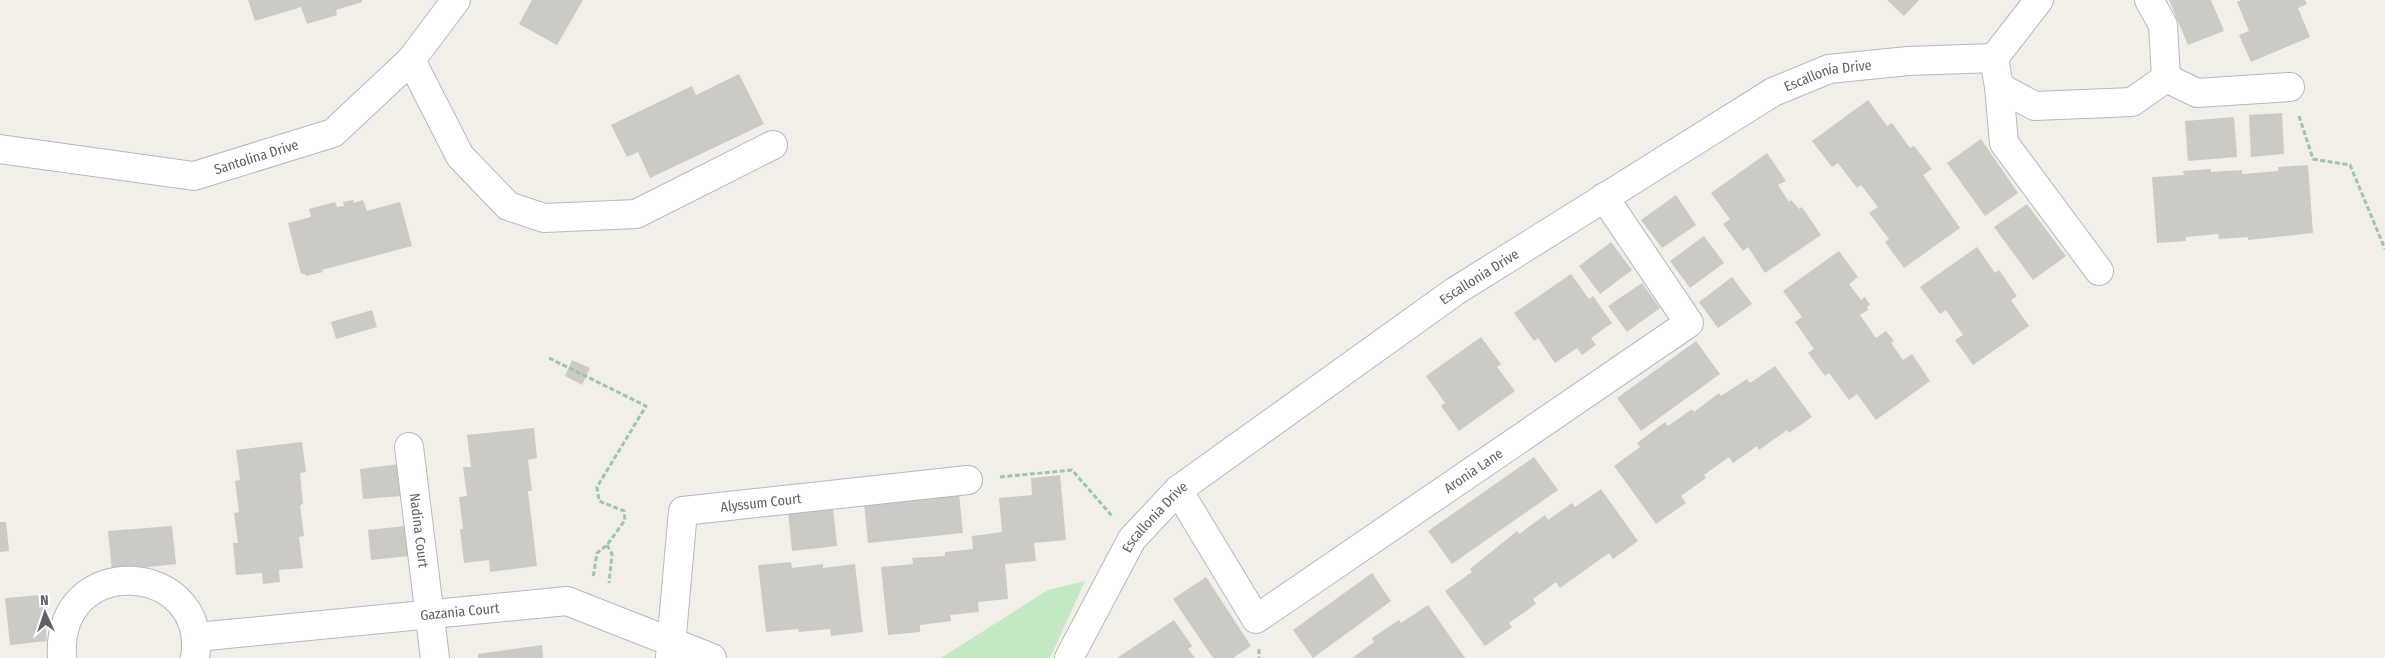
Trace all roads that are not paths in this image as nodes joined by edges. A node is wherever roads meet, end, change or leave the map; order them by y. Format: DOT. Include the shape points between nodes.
graph roads {
  1 [pos="456,0"];
  2 [pos="2039,0"];
  3 [pos="2149,0"];
  4 [pos="1994,58"];
  5 [pos="411,60"];
  6 [pos="2166,78"];
  7 [pos="2290,86"];
  8 [pos="1999,87"];
  9 [pos="773,144"];
  10 [pos="0,149"];
  11 [pos="1604,197"];
  12 [pos="2099,271"];
  13 [pos="409,447"];
  14 [pos="968,480"];
  15 [pos="1178,490"];
  16 [pos="430,613"];
  17 [pos="196,647"];
  18 [pos="670,649"];
  19 [pos="62,658"];
  20 [pos="436,658"];
  21 [pos="712,658"];
  22 [pos="1069,658"];
  1 -- 5 [label="street, Santolina Drive"];
  2 -- 4 [label="street"];
  3 -- 6 [label="street" via="2163,25"];
  4 -- 8 [label="street"];
  4 -- 11 [label="street, Escallonia Drive" via="1908,61 1829,69 1773,92"];
  5 -- 9 [label="street" via="460,156 508,206 544,218 636,214"];
  5 -- 10 [label="street, Santolina Drive" via="334,133 194,176"];
  6 -- 7 [label="street" via="2197,93"];
  6 -- 8 [label="street" via="2132,102 2035,106"];
  8 -- 12 [label="street" via="2004,143"];
  11 -- 15 [label="street, Escallonia Drive" via="1454,292"];
  11 -- 15 [label="street, Aronia Lane" via="1689,323 1256,619"];
  13 -- 16 [label="street, Nadina Court"];
  14 -- 18 [label="street, Alyssum Court" via="683,511"];
  15 -- 22 [label="street, Escallonia Drive" via="1132,539"];
  16 -- 17 [label="street, Gazania Court"];
  16 -- 18 [label="street, Gazania Court" via="567,602"];
  16 -- 20 [label="street, Nadina Court"];
  17 -- 19 [label="street, Gazania Court" via="193,624 182,605 166,591 146,582 124,579 97,588 70,613 62,634"];
  18 -- 21 [label="street, Gazania Court"];
}
